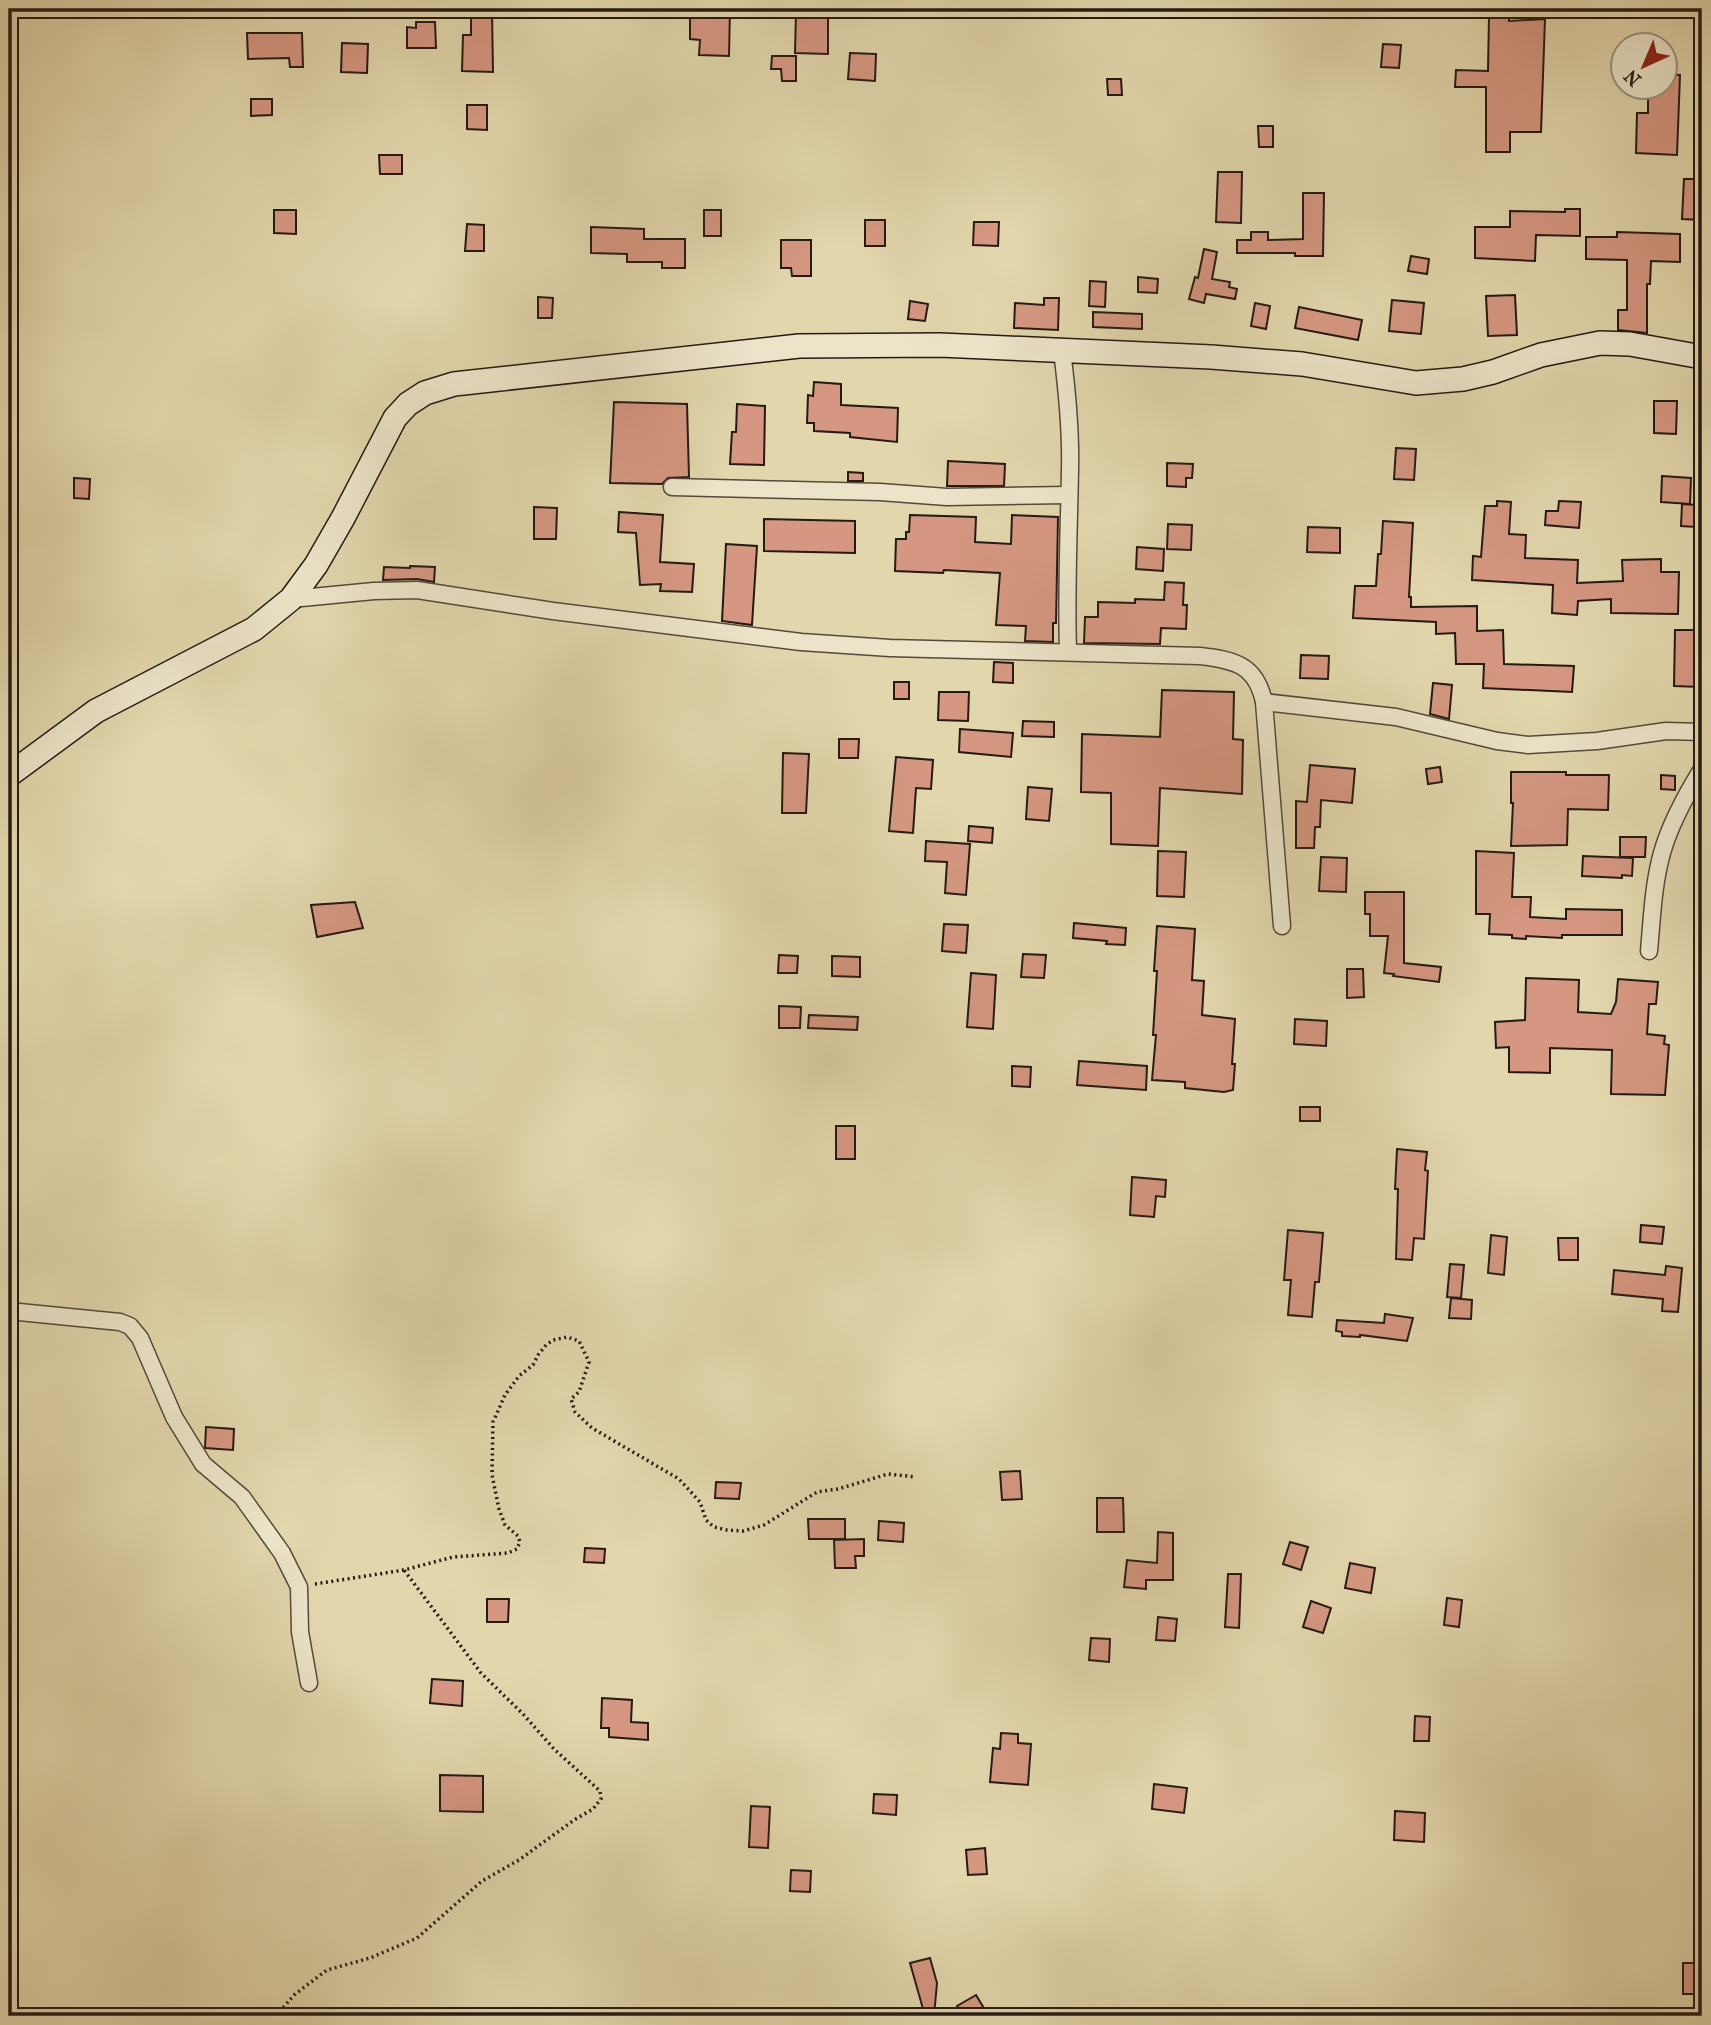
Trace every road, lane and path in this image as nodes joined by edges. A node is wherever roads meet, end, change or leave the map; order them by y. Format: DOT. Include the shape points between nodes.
graph roads {
  1 [pos="1062,351"];
  2 [pos="1702,357"];
  3 [pos="672,487"];
  4 [pos="1069,495"];
  5 [pos="291,599"];
  6 [pos="1068,651"];
  7 [pos="1264,702"];
  8 [pos="1702,732"];
  9 [pos="1702,769"];
  10 [pos="9,775"];
  11 [pos="1282,926"];
  12 [pos="1649,951"];
  13 [pos="9,1311"];
  14 [pos="916,1477"];
  15 [pos="404,1570"];
  16 [pos="299,1587"];
  17 [pos="309,1683"];
  18 [pos="276,2016"];
  1 -- 2 [label="street" via="1303,364 1416,383 1464,379 1600,343"];
  1 -- 4 [label="street"];
  1 -- 5 [label="street" via="940,345 799,346 525,374 425,393 395,418 344,518"];
  3 -- 4 [label="street" via="947,497"];
  4 -- 6 [label="street"];
  5 -- 6 [label="street" via="417,590 801,642"];
  5 -- 10 [label="street" via="254,629 96,710"];
  6 -- 7 [label="street" via="1223,659 1247,669 1261,688"];
  7 -- 8 [label="street" via="1396,717 1528,745 1666,731"];
  7 -- 11 [label="street"];
  9 -- 12 [label="street" via="1662,852"];
  13 -- 16 [label="street" via="130,1326 149,1356 174,1417 203,1464 243,1497 282,1553"];
  14 -- 15 [label="path" via="888,1474 817,1492 764,1525 743,1531 714,1527 679,1479 592,1428 575,1412 571,1399 579,1392 589,1362 579,1341 567,1337 546,1345 505,1395 493,1422 492,1475 505,1525 520,1542 516,1549 453,1557"];
  15 -- 16 [label="path"];
  15 -- 18 [label="path" via="481,1673 600,1791 601,1799 519,1860 482,1881 417,1938 327,1970"];
  16 -- 17 [label="street" via="300,1632"];
}
